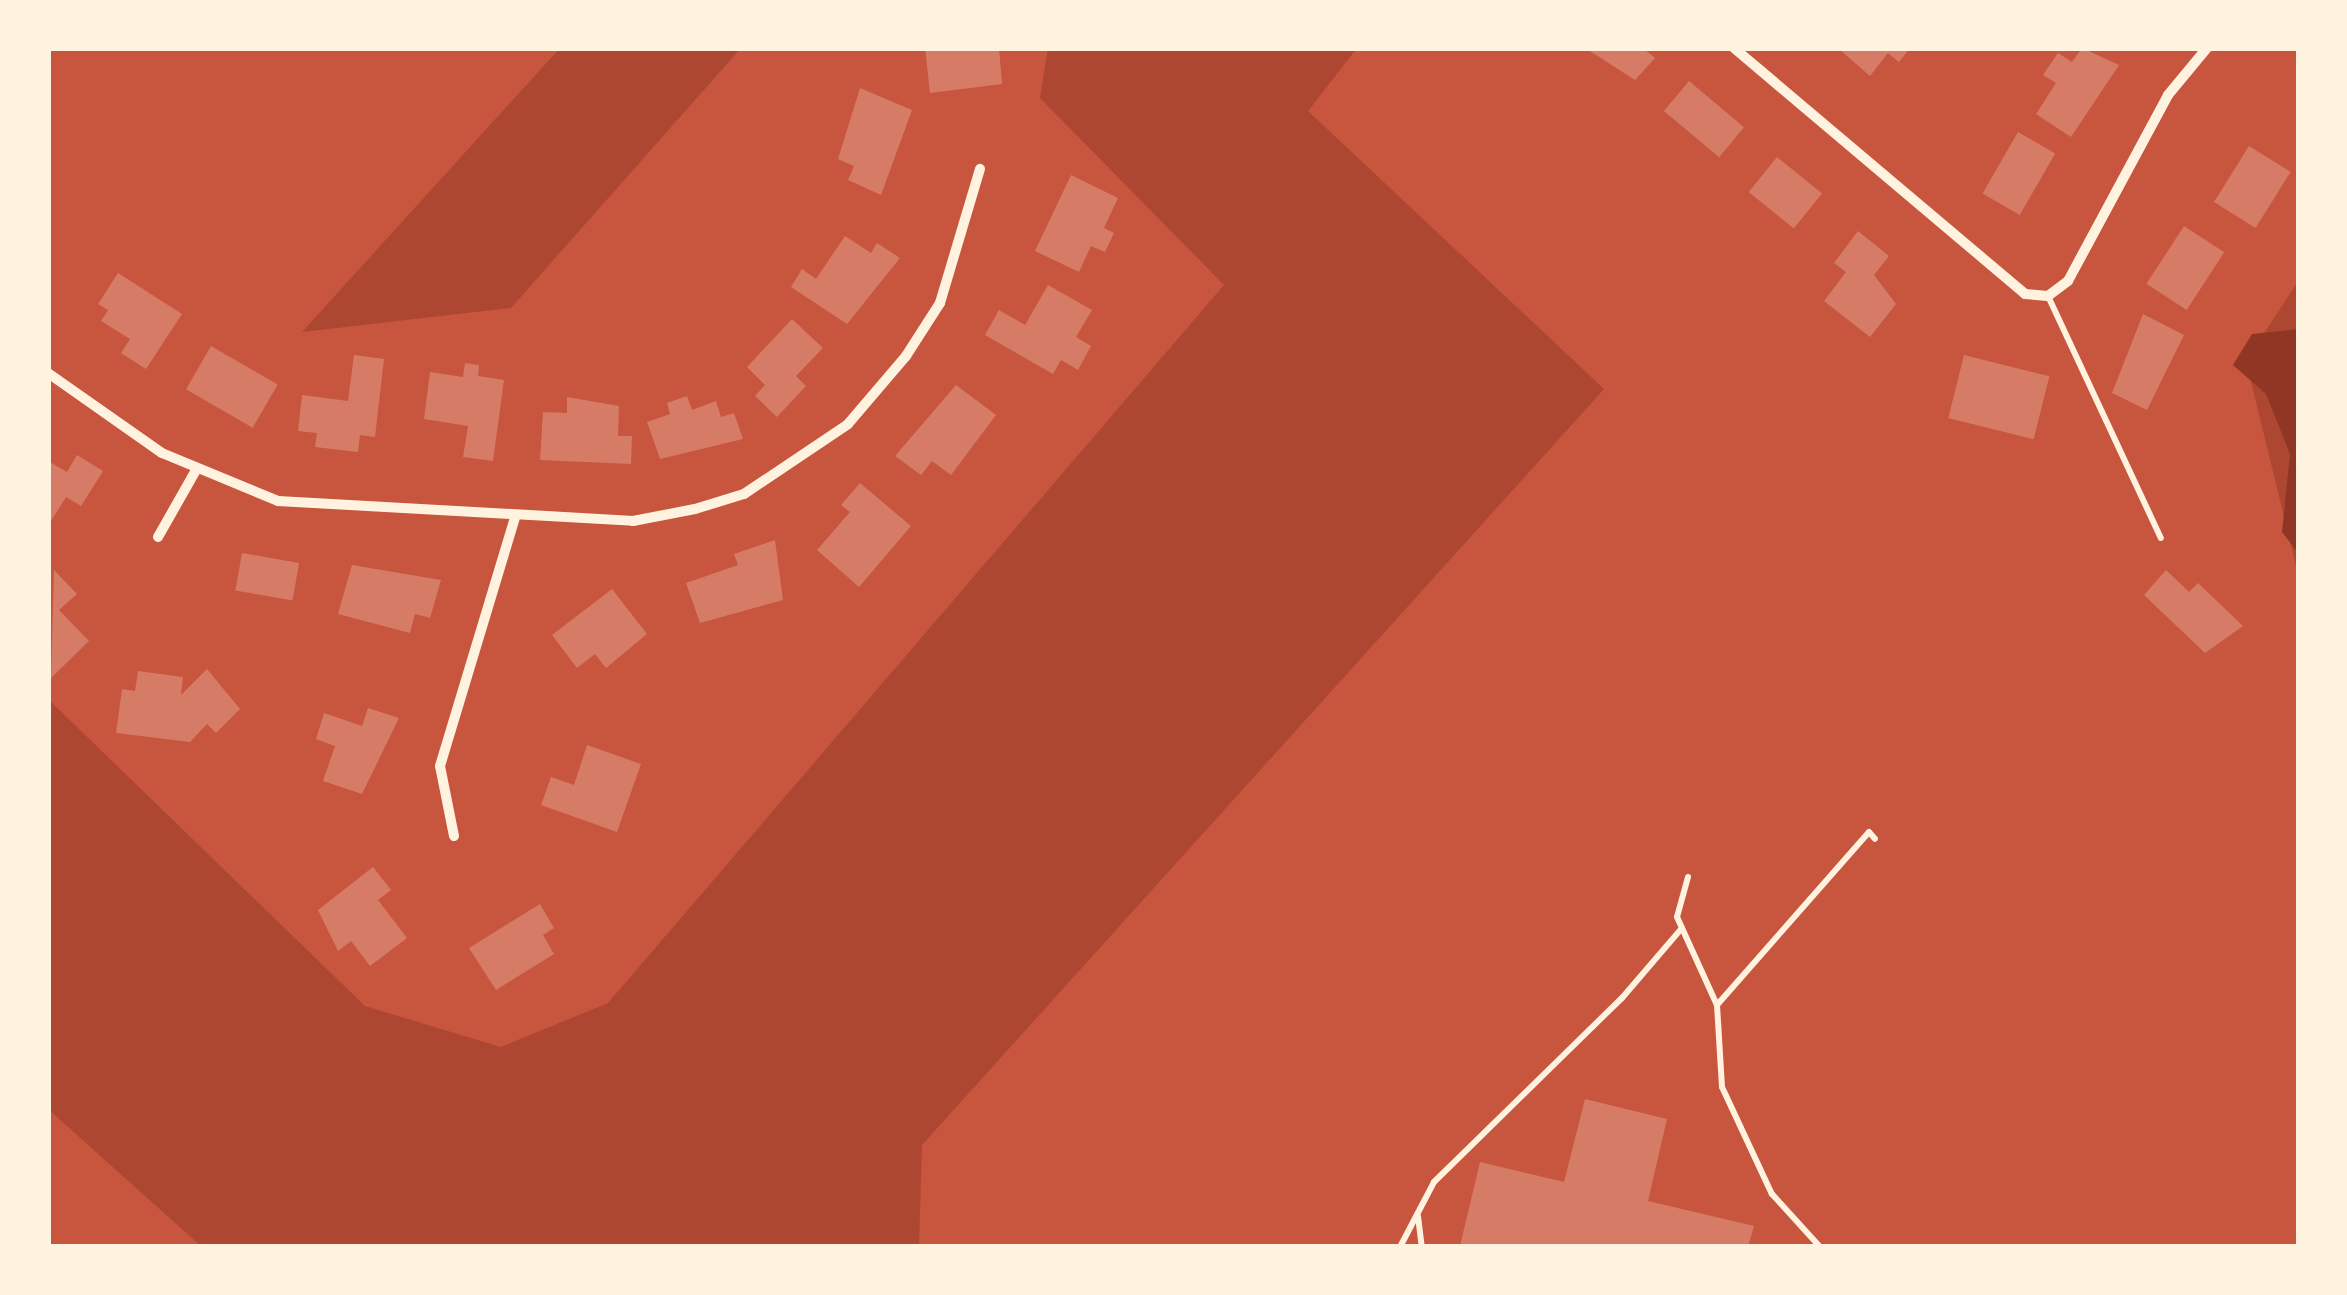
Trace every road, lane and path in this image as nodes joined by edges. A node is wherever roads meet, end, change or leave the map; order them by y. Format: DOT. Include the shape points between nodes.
graph roads {
  1 [pos="1734,48"];
  2 [pos="1760,48"];
  3 [pos="2207,48"];
  4 [pos="1748,61"];
  5 [pos="980,170"];
  6 [pos="2048,296"];
  7 [pos="48,373"];
  8 [pos="196,470"];
  9 [pos="515,517"];
  10 [pos="158,537"];
  11 [pos="2161,538"];
  12 [pos="454,836"];
  13 [pos="1875,839"];
  14 [pos="1688,877"];
  15 [pos="1682,928"];
  16 [pos="1717,1006"];
  17 [pos="1418,1212"];
  18 [pos="1400,1247"];
  19 [pos="1422,1247"];
  20 [pos="1820,1247"];
  1 -- 4 [label="street"];
  2 -- 4 [label="street"];
  3 -- 6 [label="street" via="2168,95 2068,280"];
  4 -- 6 [label="street" via="2025,294"];
  5 -- 9 [label="street" via="940,302 848,424 744,494 694,509 633,521"];
  6 -- 11 [label="lane"];
  7 -- 8 [label="street"];
  8 -- 9 [label="street" via="278,501"];
  8 -- 10 [label="street"];
  9 -- 12 [label="street" via="440,766"];
  13 -- 16 [label="lane" via="1869,832"];
  14 -- 15 [label="lane" via="1678,902"];
  15 -- 16 [label="lane"];
  15 -- 17 [label="lane" via="1434,1182"];
  16 -- 20 [label="lane" via="1722,1087 1744,1149"];
  17 -- 18 [label="lane"];
  17 -- 19 [label="lane"];
}
